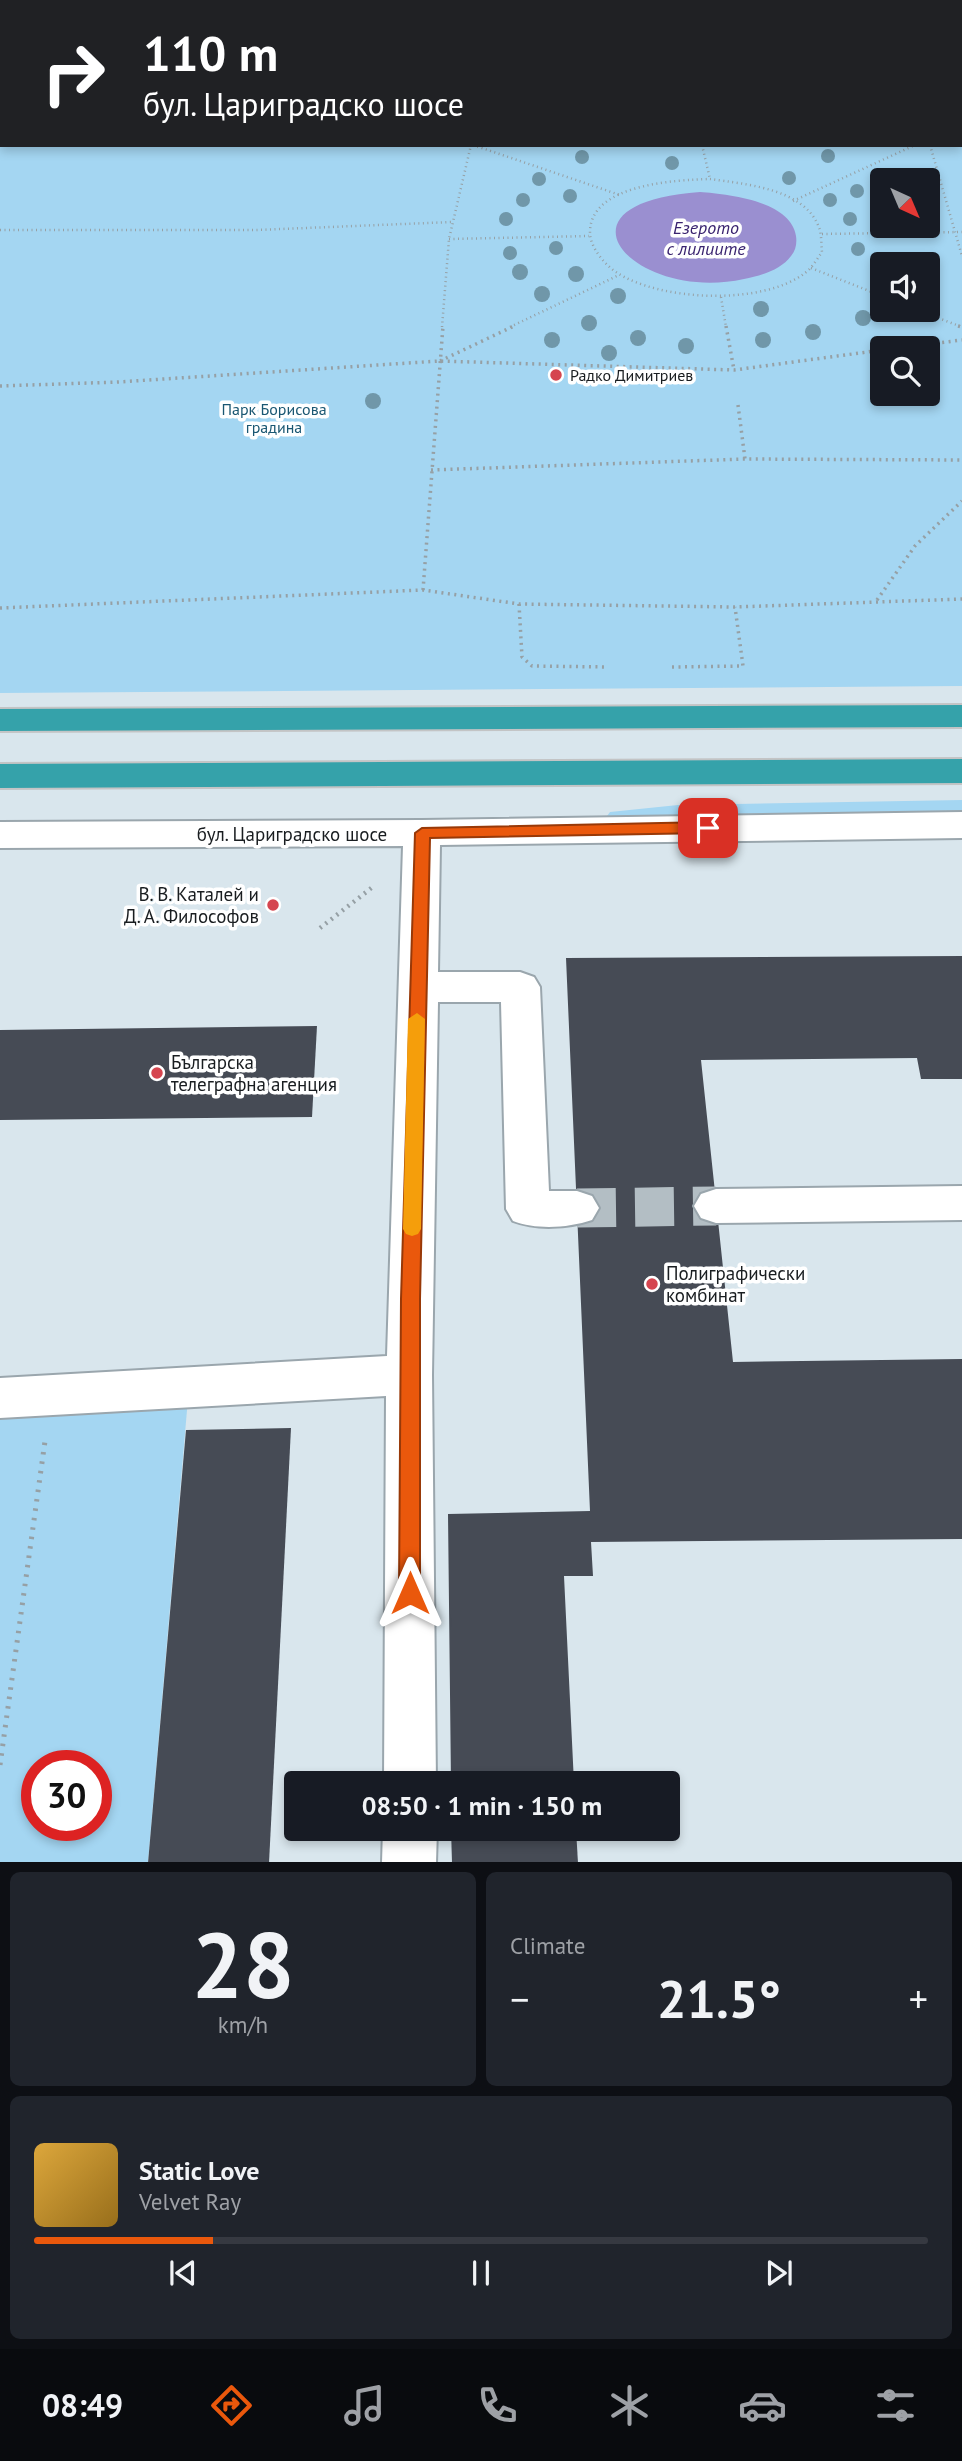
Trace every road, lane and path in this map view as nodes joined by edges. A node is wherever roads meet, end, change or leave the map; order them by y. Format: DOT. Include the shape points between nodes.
graph roads {
  1 [pos="471,147"];
  2 [pos="478,147"];
  3 [pos="702,147"];
  4 [pos="911,147"];
  5 [pos="931,147"];
  6 [pos="710,179"];
  7 [pos="620,195"];
  8 [pos="793,201"];
  9 [pos="452,222"];
  10 [pos="0,230"];
  11 [pos="955,232"];
  12 [pos="962,232"];
  13 [pos="822,234"];
  14 [pos="589,236"];
  15 [pos="449,239"];
  16 [pos="962,256"];
  17 [pos="811,268"];
  18 [pos="619,275"];
  19 [pos="870,291"];
  20 [pos="722,297"];
  21 [pos="940,319"];
  22 [pos="962,327"];
  23 [pos="962,340"];
  24 [pos="940,343"];
  25 [pos="870,352"];
  26 [pos="439,361"];
  27 [pos="734,370"];
  28 [pos="0,386"];
  29 [pos="738,405"];
  30 [pos="745,459"];
  31 [pos="962,460"];
  32 [pos="431,470"];
  33 [pos="962,500"];
  34 [pos="423,590"];
  35 [pos="962,599"];
  36 [pos="877,600"];
  37 [pos="519,604"];
  38 [pos="735,607"];
  39 [pos="0,608"];
  40 [pos="608,667"];
  41 [pos="672,667"];
  42 [pos="962,716"];
  43 [pos="0,720"];
  44 [pos="962,771"];
  45 [pos="0,776"];
  46 [pos="962,825"];
  47 [pos="422,833"];
  48 [pos="0,835"];
  49 [pos="375,886"];
  50 [pos="320,928"];
  51 [pos="417,987"];
  52 [pos="962,1203"];
  53 [pos="716,1206"];
  54 [pos="577,1208"];
  55 [pos="409,1375"];
  56 [pos="52,1395"];
  57 [pos="0,1398"];
  58 [pos="0,1765"];
  59 [pos="410,1771"];
  60 [pos="410,1841"];
  61 [pos="409,1862"];
  1 -- 9 [label="path"];
  2 -- 7 [label="path"];
  3 -- 6 [label="path"];
  4 -- 8 [label="path"];
  5 -- 11 [label="path"];
  6 -- 7 [label="path" via="646,185"];
  6 -- 8 [label="path" via="742,183"];
  7 -- 14 [label="path" via="600,208 589,224"];
  8 -- 13 [label="path" via="813,217"];
  9 -- 10 [label="path" via="257,230"];
  9 -- 15 [label="path"];
  11 -- 12 [label="path"];
  11 -- 13 [label="path"];
  11 -- 16 [label="path"];
  13 -- 17 [label="path" via="823,251"];
  14 -- 15 [label="path"];
  14 -- 18 [label="path" via="599,259"];
  15 -- 26 [label="path"];
  17 -- 19 [label="path"];
  17 -- 20 [label="path" via="789,283"];
  18 -- 20 [label="path" via="649,288"];
  18 -- 26 [label="path"];
  20 -- 27 [label="path"];
  21 -- 22 [label="path"];
  23 -- 24 [label="path"];
  25 -- 27 [label="path"];
  26 -- 27 [label="path"];
  26 -- 28 [label="path"];
  26 -- 32 [label="path"];
  29 -- 30 [label="path"];
  30 -- 31 [label="path"];
  30 -- 32 [label="path"];
  32 -- 34 [label="path"];
  33 -- 36 [label="path" via="911,548"];
  34 -- 37 [label="path"];
  34 -- 39 [label="path"];
  35 -- 36 [label="path"];
  36 -- 38 [label="path"];
  37 -- 38 [label="path"];
  37 -- 40 [label="path" via="522,657 532,666"];
  38 -- 41 [label="path" via="743,666"];
  42 -- 43 [label="highway"];
  44 -- 45 [label="highway"];
  46 -- 47 [label="street, бул. Цариградско шосе"];
  47 -- 48 [label="street, бул. Цариградско шосе"];
  47 -- 51 [label="street"];
  49 -- 50 [label="path"];
  51 -- 54 [label="street" via="520,987 528,1209"];
  51 -- 55 [label="street"];
  52 -- 53 [label="street"];
  55 -- 56 [label="street"];
  55 -- 59 [label="street"];
  56 -- 57 [label="street"];
  56 -- 58 [label="path"];
  60 -- 61 [label="street"];
}
